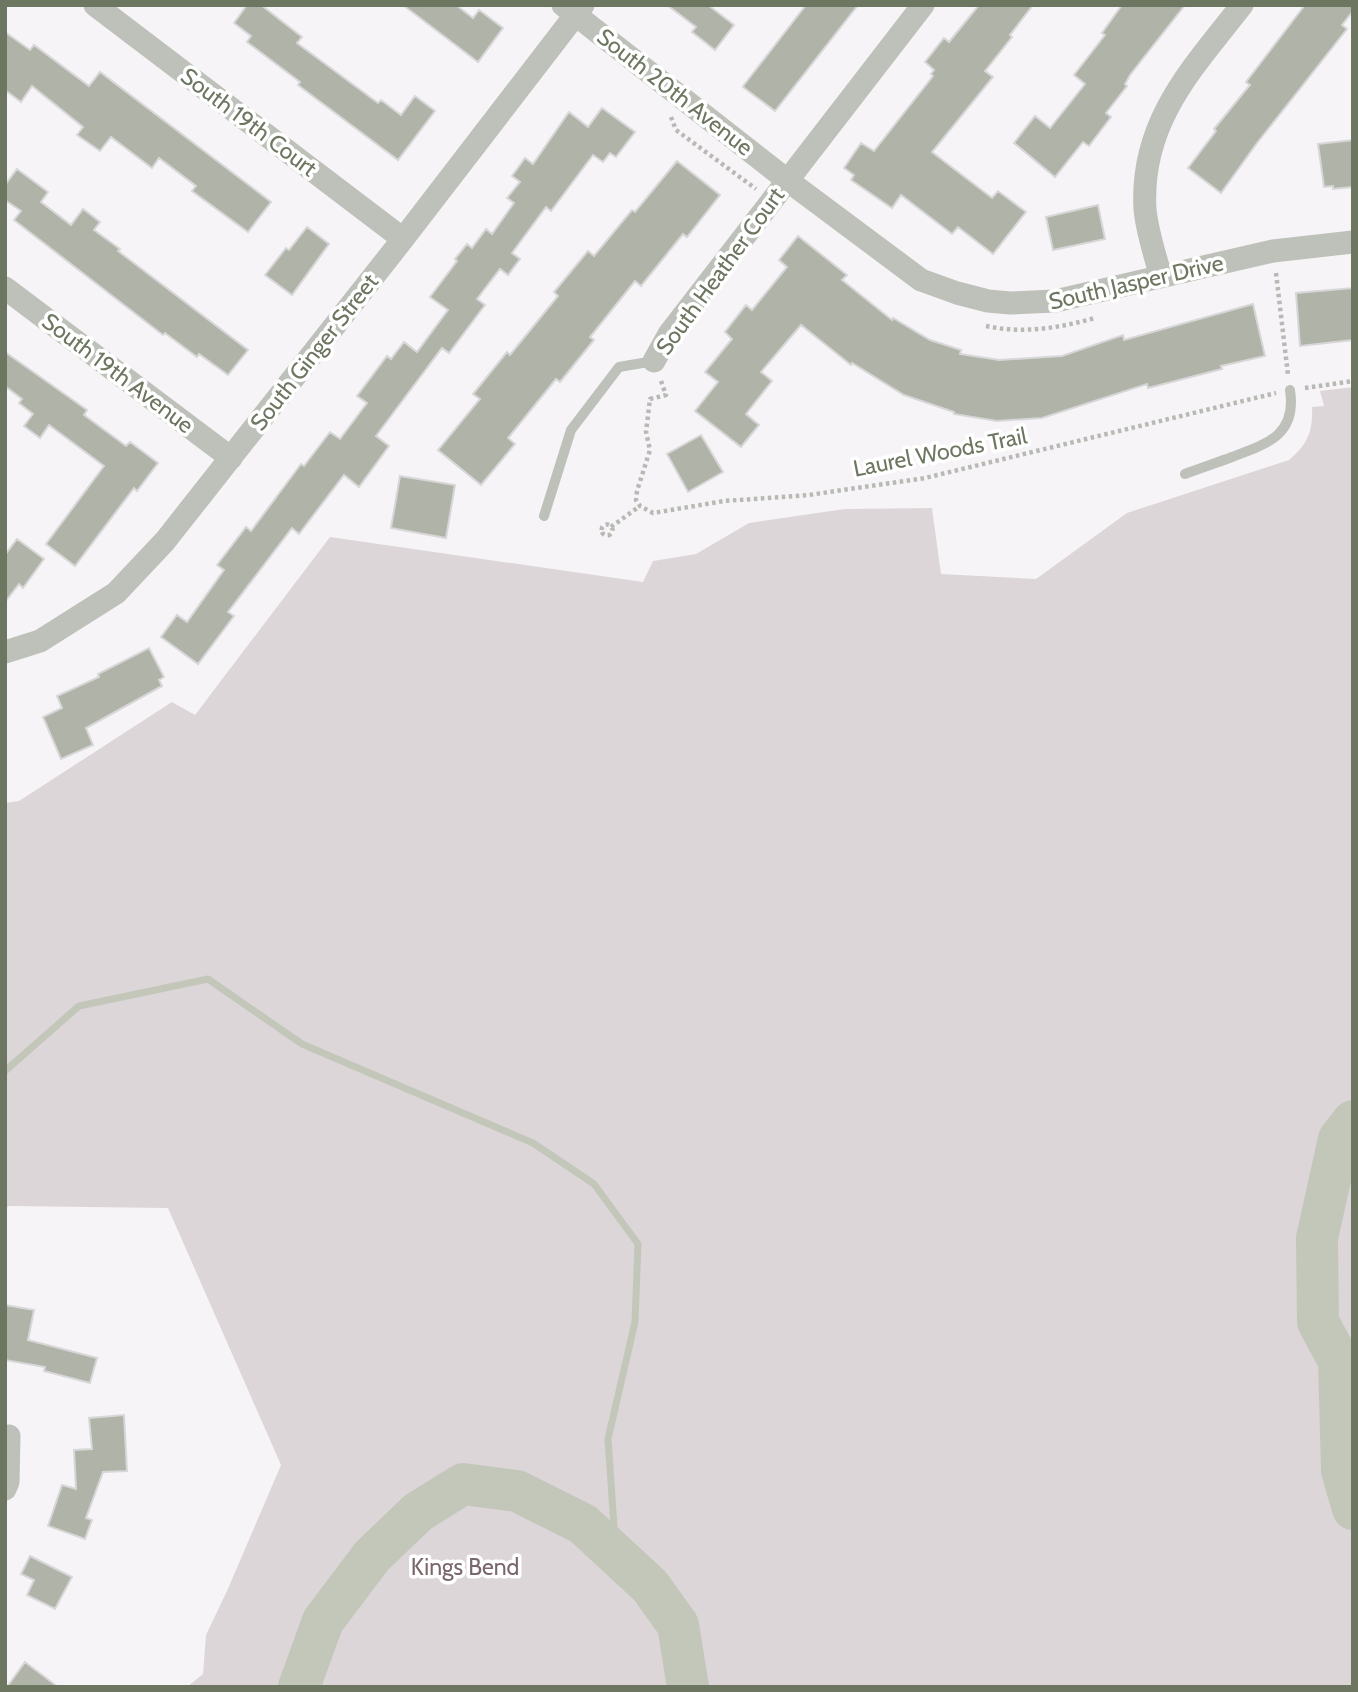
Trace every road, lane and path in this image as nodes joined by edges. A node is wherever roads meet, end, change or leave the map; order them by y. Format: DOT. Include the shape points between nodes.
graph roads {
  1 [pos="95,5"];
  2 [pos="923,5"];
  3 [pos="1241,5"];
  4 [pos="574,8"];
  5 [pos="787,180"];
  6 [pos="403,239"];
  7 [pos="1353,242"];
  8 [pos="1273,251"];
  9 [pos="1161,277"];
  10 [pos="5,288"];
  11 [pos="654,361"];
  12 [pos="1353,381"];
  13 [pos="1290,390"];
  14 [pos="666,395"];
  15 [pos="232,458"];
  16 [pos="1185,474"];
  17 [pos="640,506"];
  18 [pos="544,516"];
  19 [pos="611,527"];
  20 [pos="5,652"];
  21 [pos="9,1436"];
  22 [pos="5,1489"];
  1 -- 6 [label="street, South 19th Court"];
  2 -- 5 [label="street, South Heather Court"];
  3 -- 9 [label="street" via="1176,91 1151,145 1145,209"];
  4 -- 5 [label="street, South 20th Avenue"];
  4 -- 6 [label="street, South Ginger Street"];
  5 -- 9 [label="street, South Jasper Drive" via="921,280 957,293 1033,304"];
  5 -- 11 [label="street, South Heather Court" via="669,334"];
  6 -- 15 [label="street, South Ginger Street"];
  7 -- 8 [label="street, South Jasper Drive"];
  8 -- 9 [label="street, South Jasper Drive"];
  8 -- 13 [label="path"];
  10 -- 15 [label="street, South 19th Avenue"];
  11 -- 18 [label="lane" via="619,367 577,421 566,440"];
  12 -- 13 [label="path, Laurel Woods Trail"];
  13 -- 16 [label="lane" via="1291,413 1277,438"];
  13 -- 17 [label="path, Laurel Woods Trail" via="925,478 653,513"];
  14 -- 17 [label="path" via="650,399 646,432 650,450 637,491"];
  15 -- 20 [label="street, South Ginger Street" via="116,593 40,642"];
  17 -- 19 [label="path"];
  21 -- 22 [label="street"];
}
